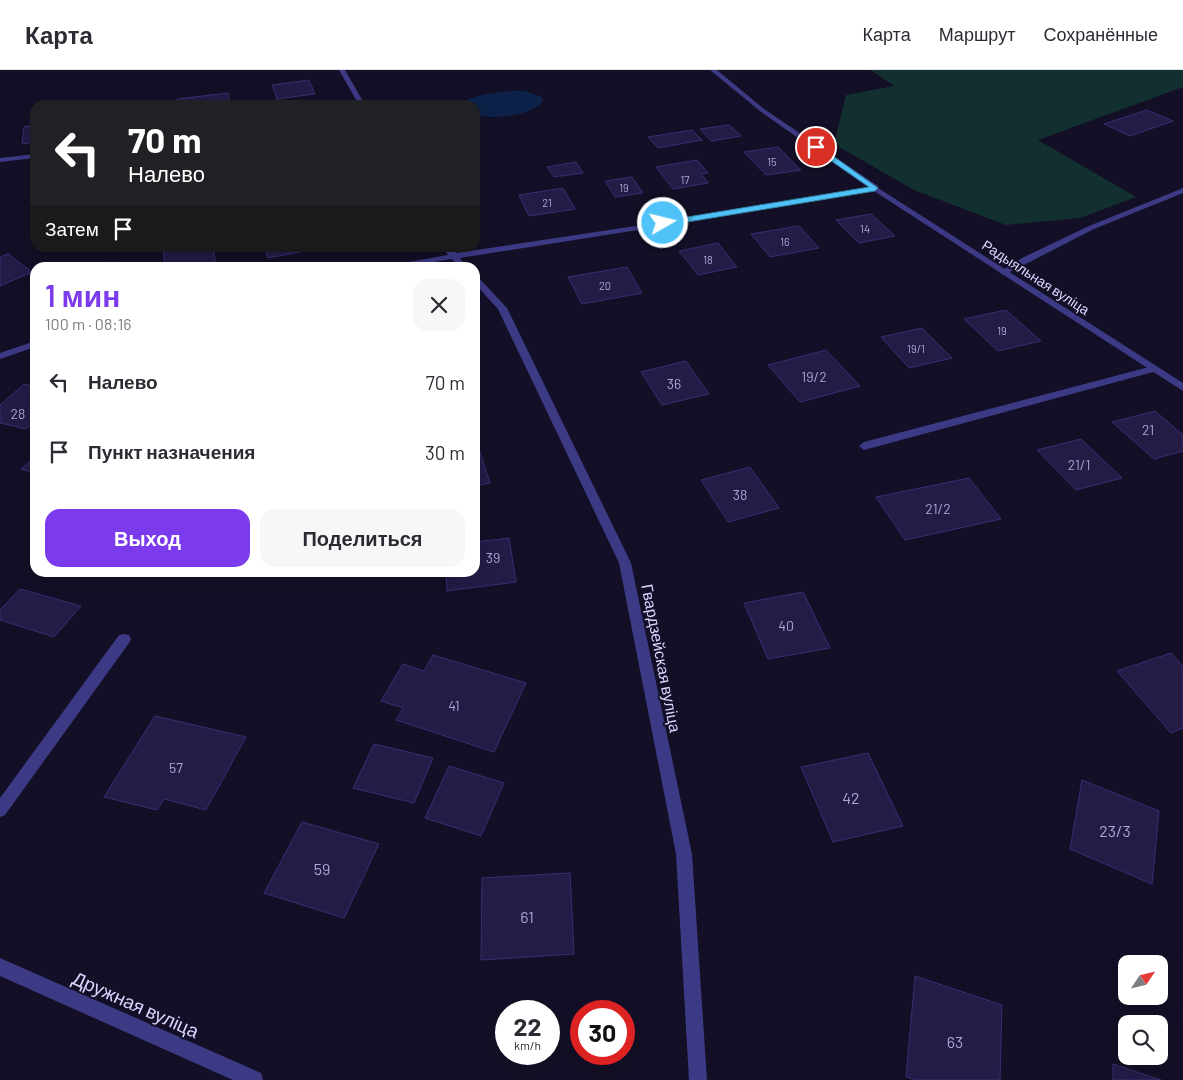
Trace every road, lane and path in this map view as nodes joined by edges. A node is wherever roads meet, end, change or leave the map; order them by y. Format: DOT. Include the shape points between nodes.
graph roads {
  1 [pos="342,70"];
  2 [pos="713,70"];
  3 [pos="359,100"];
  4 [pos="30,157"];
  5 [pos="0,160"];
  6 [pos="875,188"];
  7 [pos="1183,190"];
  8 [pos="480,247"];
  9 [pos="446,252"];
  10 [pos="451,252"];
  11 [pos="403,262"];
  12 [pos="459,262"];
  13 [pos="1003,272"];
  14 [pos="480,285"];
  15 [pos="30,346"];
  16 [pos="0,356"];
  17 [pos="1153,368"];
  18 [pos="1183,388"];
  19 [pos="864,446"];
  20 [pos="124,639"];
  21 [pos="0,810"];
  22 [pos="0,967"];
  23 [pos="254,1080"];
  24 [pos="698,1080"];
  1 -- 3 [label="street"];
  2 -- 6 [label="street, Радыяльная вуліца" via="762,110"];
  4 -- 5 [label="street"];
  6 -- 8 [label="street" via="682,221"];
  6 -- 13 [label="street, Радыяльная вуліца"];
  7 -- 13 [label="street" via="1142,205"];
  9 -- 11 [label="street"];
  10 -- 12 [label="street"];
  13 -- 17 [label="street, Радыяльная вуліца"];
  14 -- 24 [label="street, Гвардзейская вуліца" via="502,308 625,563 684,854"];
  15 -- 16 [label="street"];
  17 -- 18 [label="street, Радыяльная вуліца"];
  17 -- 19 [label="street"];
  20 -- 21 [label="street"];
  22 -- 23 [label="street, Дружная вуліца"];
}
